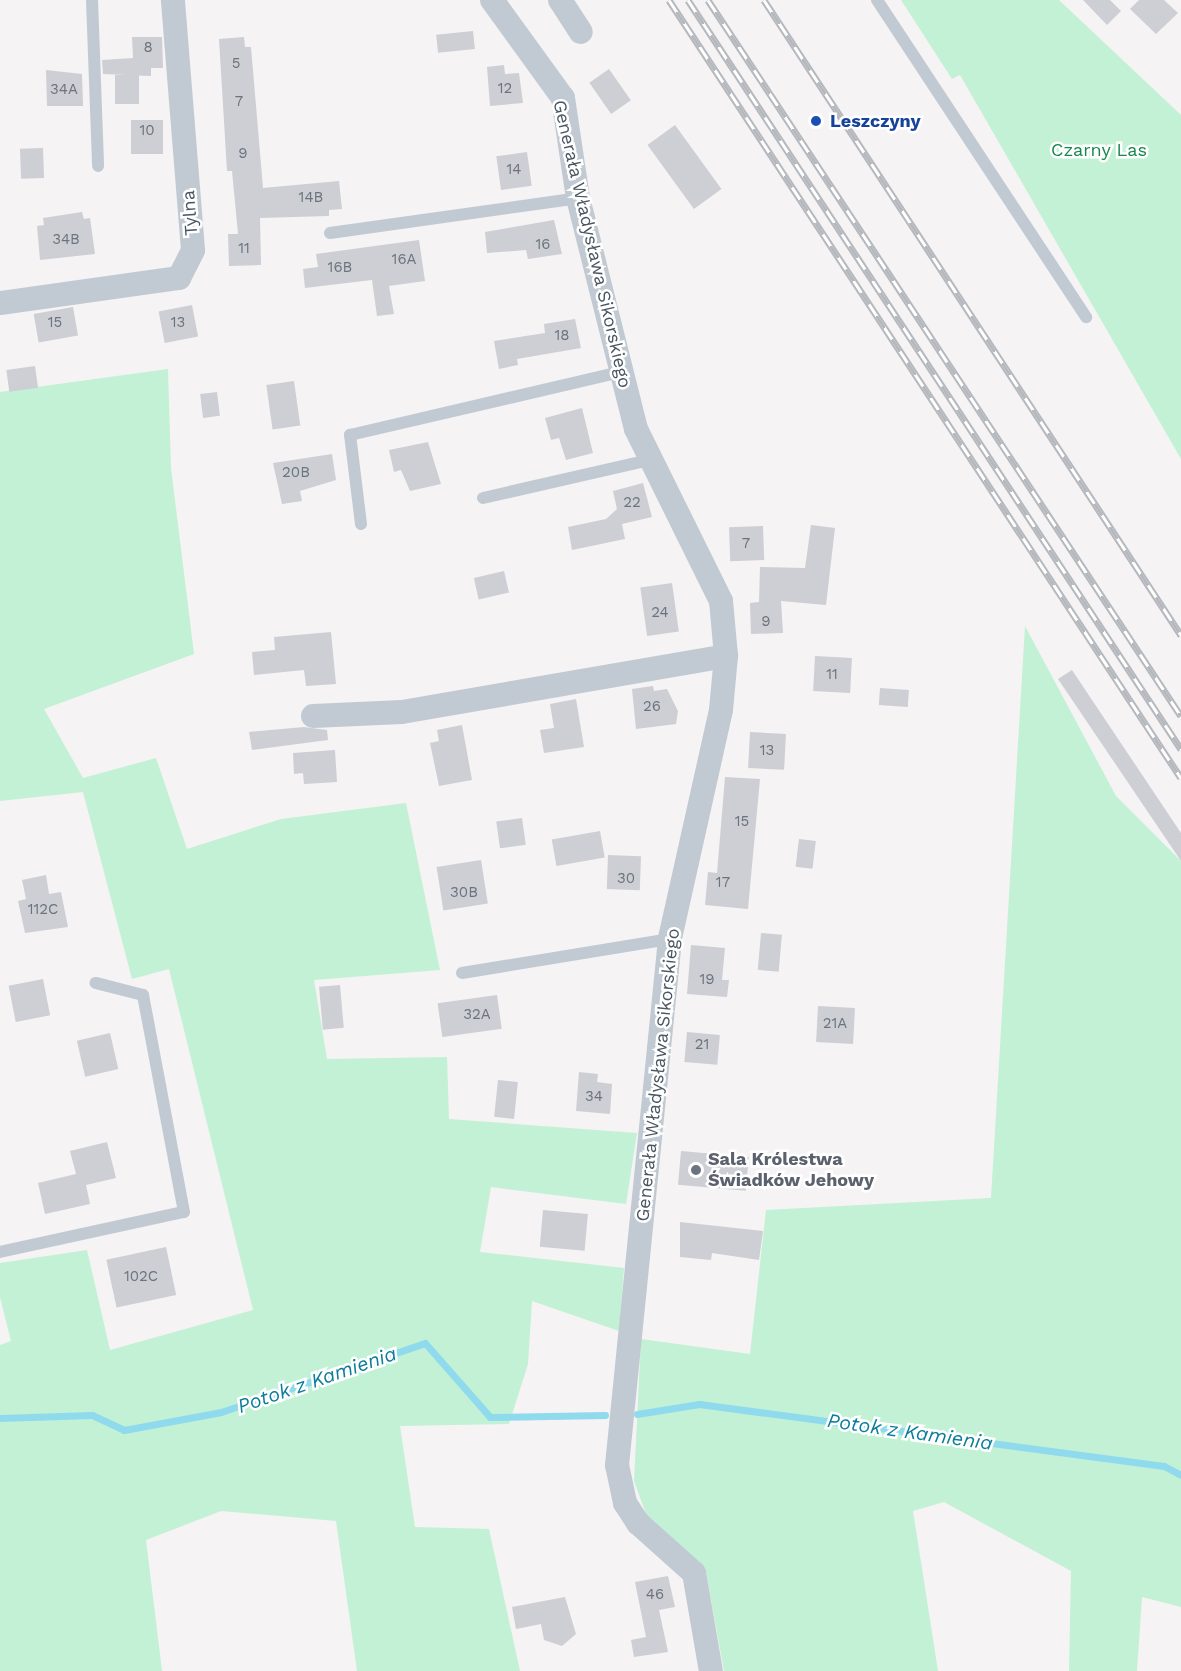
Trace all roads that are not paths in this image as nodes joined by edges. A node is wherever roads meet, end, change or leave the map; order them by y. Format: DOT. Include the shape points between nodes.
graph roads {
  1 [pos="92,0"];
  2 [pos="173,0"];
  3 [pos="492,0"];
  4 [pos="560,0"];
  5 [pos="877,0"];
  6 [pos="581,32"];
  7 [pos="98,166"];
  8 [pos="578,198"];
  9 [pos="330,233"];
  10 [pos="0,303"];
  11 [pos="1086,317"];
  12 [pos="620,372"];
  13 [pos="649,460"];
  14 [pos="483,498"];
  15 [pos="361,524"];
  16 [pos="726,656"];
  17 [pos="313,716"];
  18 [pos="670,939"];
  19 [pos="462,973"];
  20 [pos="96,983"];
  21 [pos="0,1252"];
  22 [pos="711,1671"];
  1 -- 7 [label="lane"];
  2 -- 10 [label="street, Tylna" via="193,250 179,278"];
  3 -- 8 [label="street, Generała Władysława Sikorskiego" via="563,98"];
  4 -- 6 [label="street"];
  5 -- 11 [label="lane"];
  8 -- 9 [label="lane"];
  8 -- 12 [label="street, Generała Władysława Sikorskiego"];
  12 -- 13 [label="street, Generała Władysława Sikorskiego"];
  12 -- 15 [label="lane" via="350,435"];
  13 -- 14 [label="lane"];
  13 -- 16 [label="street, Generała Władysława Sikorskiego" via="711,573 721,601"];
  16 -- 17 [label="street" via="402,712"];
  16 -- 18 [label="street, Generała Władysława Sikorskiego" via="721,710"];
  18 -- 19 [label="lane"];
  18 -- 22 [label="street, Generała Władysława Sikorskiego" via="617,1465 625,1503 638,1523 694,1574"];
  20 -- 21 [label="lane" via="142,995 184,1212"];
}
